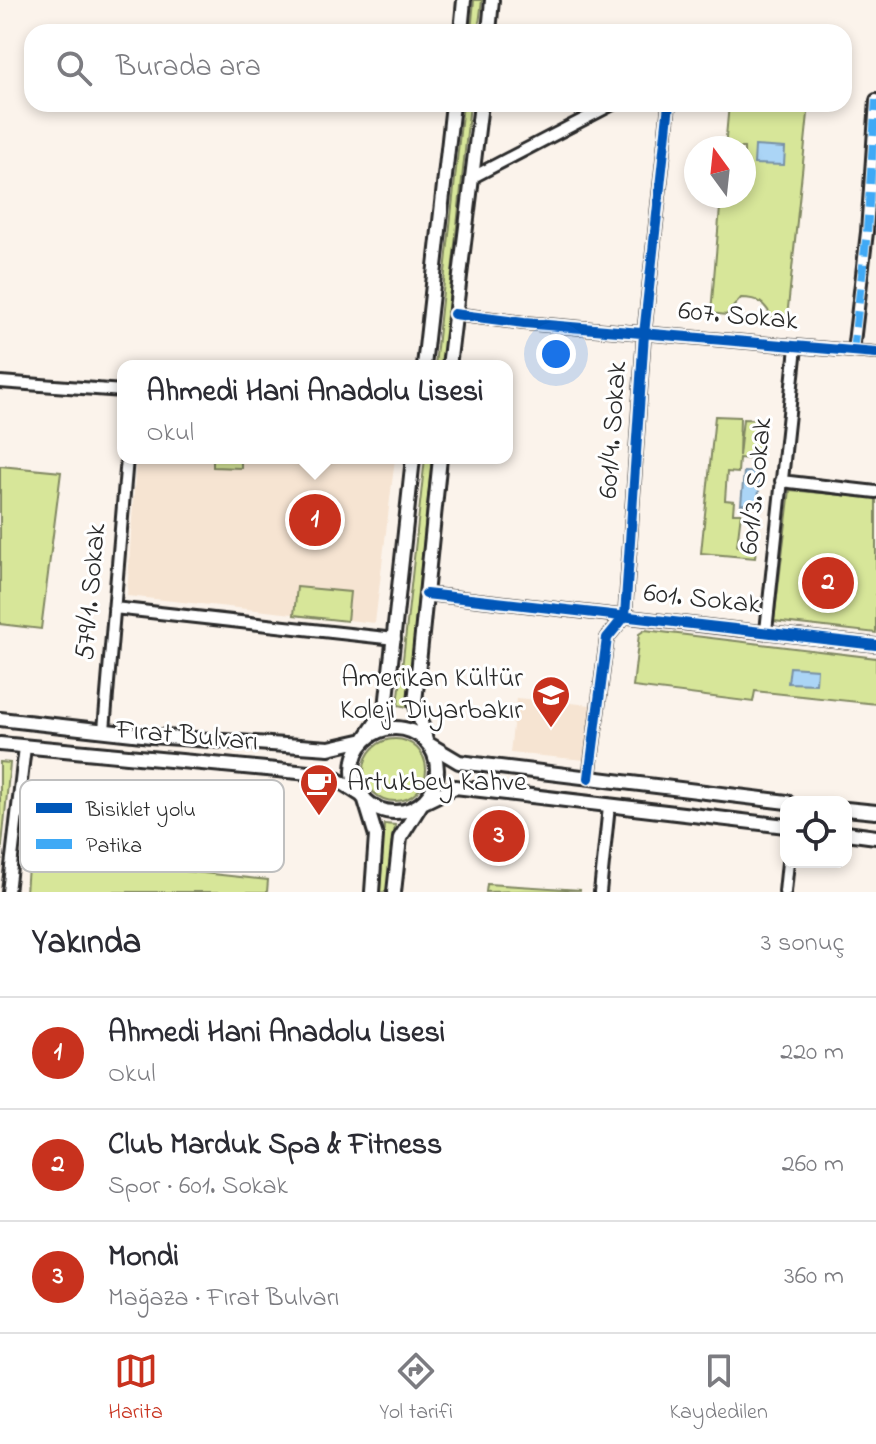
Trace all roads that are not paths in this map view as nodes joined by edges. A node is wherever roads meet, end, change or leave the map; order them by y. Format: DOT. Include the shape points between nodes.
graph roads {
  1 [pos="464,0"];
  2 [pos="492,0"];
  3 [pos="462,24"];
  4 [pos="490,24"];
  5 [pos="876,100"];
  6 [pos="452,112"];
  7 [pos="480,112"];
  8 [pos="598,112"];
  9 [pos="668,112"];
  10 [pos="471,178"];
  11 [pos="454,314"];
  12 [pos="644,334"];
  13 [pos="796,347"];
  14 [pos="853,351"];
  15 [pos="876,353"];
  16 [pos="425,360"];
  17 [pos="450,360"];
  18 [pos="0,382"];
  19 [pos="117,391"];
  20 [pos="126,464"];
  21 [pos="412,464"];
  22 [pos="439,464"];
  23 [pos="781,481"];
  24 [pos="876,492"];
  25 [pos="426,594"];
  26 [pos="114,608"];
  27 [pos="625,616"];
  28 [pos="766,631"];
  29 [pos="395,639"];
  30 [pos="876,645"];
  31 [pos="0,719"];
  32 [pos="104,730"];
  33 [pos="364,740"];
  34 [pos="427,743"];
  35 [pos="0,744"];
  36 [pos="25,747"];
  37 [pos="589,778"];
  38 [pos="364,797"];
  39 [pos="780,801"];
  40 [pos="422,803"];
  41 [pos="609,806"];
  42 [pos="852,810"];
  43 [pos="876,812"];
  44 [pos="780,825"];
  45 [pos="852,834"];
  46 [pos="876,837"];
  47 [pos="787,868"];
  48 [pos="5,874"];
  49 [pos="8,892"];
  50 [pos="372,892"];
  51 [pos="394,892"];
  52 [pos="600,892"];
  53 [pos="785,892"];
  1 -- 3 [label="main road"];
  2 -- 4 [label="main road"];
  5 -- 14 [label="street"];
  6 -- 16 [label="main road"];
  7 -- 10 [label="main road"];
  8 -- 10 [label="street"];
  9 -- 12 [label="street, 601/4. Sokak"];
  10 -- 11 [label="main road"];
  11 -- 12 [label="street, 607. Sokak"];
  11 -- 17 [label="main road"];
  12 -- 13 [label="street, 607. Sokak"];
  12 -- 27 [label="street, 601/4. Sokak"];
  13 -- 14 [label="street, 607. Sokak"];
  13 -- 23 [label="street, 601/3. Sokak"];
  14 -- 15 [label="street, 607. Sokak"];
  18 -- 19 [label="street"];
  20 -- 26 [label="street, 579/1. Sokak"];
  21 -- 29 [label="main road"];
  22 -- 25 [label="main road"];
  23 -- 24 [label="street"];
  23 -- 28 [label="street, 601/3. Sokak"];
  25 -- 27 [label="street, 601. Sokak"];
  25 -- 34 [label="main road" via="415,702"];
  26 -- 29 [label="street"];
  26 -- 32 [label="street, 579/1. Sokak"];
  27 -- 28 [label="street, 601. Sokak"];
  27 -- 37 [label="street" via="607,638"];
  28 -- 30 [label="street, 601. Sokak"];
  29 -- 33 [label="main road" via="386,708"];
  31 -- 32 [label="main road, Fırat Bulvarı"];
  32 -- 33 [label="main road, Fırat Bulvarı" via="329,748"];
  33 -- 34 [label="main road" via="390,728 404,729"];
  33 -- 38 [label="main road" via="354,762"];
  34 -- 37 [label="main road" via="459,762"];
  34 -- 40 [label="main road" via="435,754 436,780"];
  35 -- 36 [label="main road, Fırat Bulvarı"];
  36 -- 38 [label="main road, Fırat Bulvarı" via="330,775"];
  36 -- 48 [label="street"];
  37 -- 39 [label="main road"];
  38 -- 40 [label="main road" via="386,810"];
  38 -- 50 [label="main road" via="376,836"];
  40 -- 41 [label="main road" via="455,787"];
  40 -- 51 [label="main road" via="400,838"];
  41 -- 44 [label="main road"];
  41 -- 52 [label="street"];
  42 -- 43 [label="main road"];
  45 -- 46 [label="main road"];
  47 -- 53 [label="street"];
  48 -- 49 [label="street"];
}
